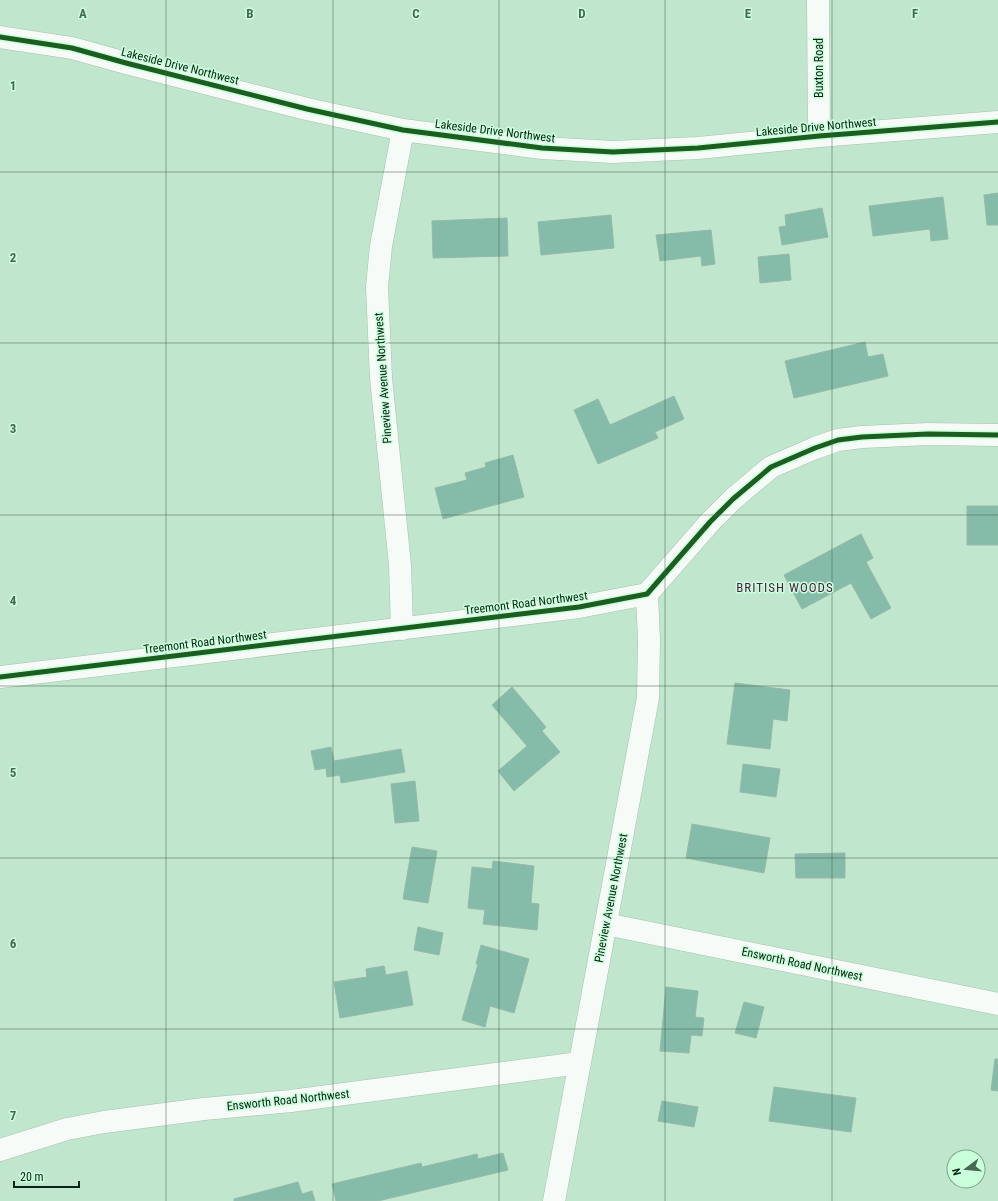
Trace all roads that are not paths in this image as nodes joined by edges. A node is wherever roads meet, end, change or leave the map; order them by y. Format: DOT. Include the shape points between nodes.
graph roads {
  1 [pos="818,0"];
  2 [pos="0,38"];
  3 [pos="998,122"];
  4 [pos="403,130"];
  5 [pos="819,136"];
  6 [pos="998,435"];
  7 [pos="647,594"];
  8 [pos="402,629"];
  9 [pos="0,678"];
  10 [pos="606,924"];
  11 [pos="998,1004"];
  12 [pos="580,1063"];
  13 [pos="0,1150"];
  14 [pos="554,1201"];
  1 -- 5 [label="street, Buxton Road"];
  2 -- 4 [label="street, Lakeside Drive Northwest" via="72,48 307,109"];
  3 -- 5 [label="street, Lakeside Drive Northwest"];
  4 -- 5 [label="street, Lakeside Drive Northwest" via="542,148 612,152 698,148"];
  4 -- 8 [label="street, Pineview Avenue Northwest" via="381,246 377,287 381,378 400,565"];
  6 -- 7 [label="street" via="928,434 862,437 838,440 793,457 771,467 733,499"];
  7 -- 8 [label="street, Treemont Road Northwest" via="579,607"];
  7 -- 10 [label="street, Pineview Avenue Northwest" via="648,698"];
  8 -- 9 [label="street, Treemont Road Northwest"];
  10 -- 11 [label="street, Ensworth Road Northwest"];
  10 -- 12 [label="street, Pineview Avenue Northwest"];
  12 -- 13 [label="street, Ensworth Road Northwest" via="291,1101 204,1108 104,1122 67,1129"];
  12 -- 14 [label="street, Pineview Avenue Northwest"];
}
